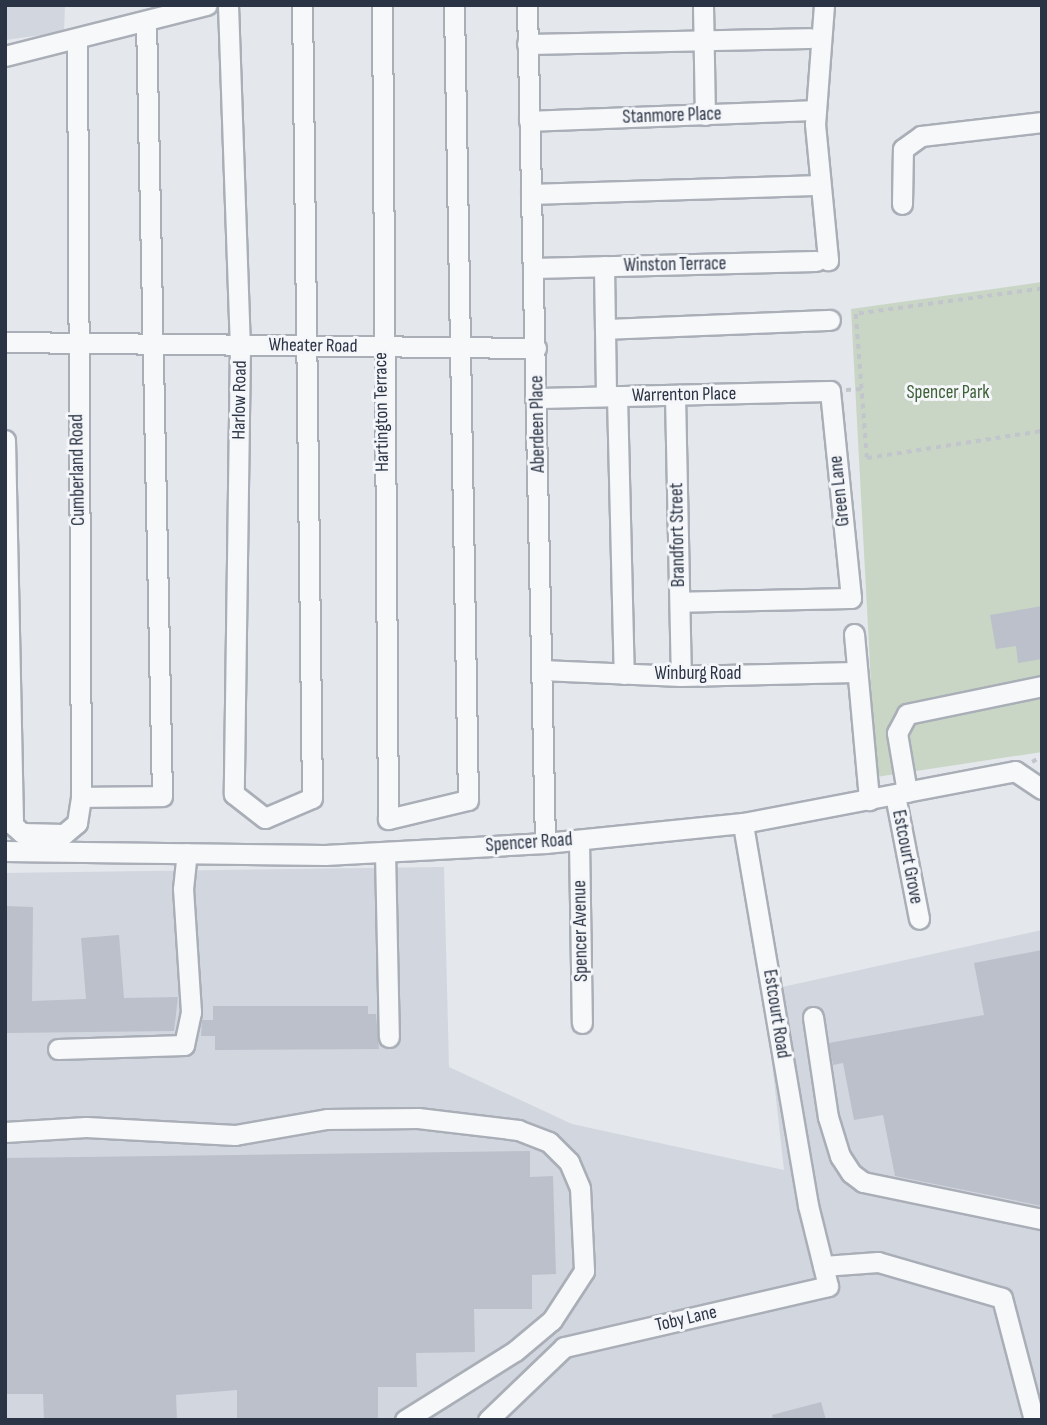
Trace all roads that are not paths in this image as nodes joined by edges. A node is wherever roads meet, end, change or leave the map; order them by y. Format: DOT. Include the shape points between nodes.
graph roads {
  1 [pos="208,5"];
  2 [pos="228,5"];
  3 [pos="302,5"];
  4 [pos="382,5"];
  5 [pos="454,5"];
  6 [pos="527,5"];
  7 [pos="703,5"];
  8 [pos="824,5"];
  9 [pos="146,22"];
  10 [pos="810,38"];
  11 [pos="77,40"];
  12 [pos="703,40"];
  13 [pos="527,44"];
  14 [pos="5,57"];
  15 [pos="816,110"];
  16 [pos="705,115"];
  17 [pos="528,121"];
  18 [pos="1042,122"];
  19 [pos="820,186"];
  20 [pos="531,194"];
  21 [pos="902,204"];
  22 [pos="604,266"];
  23 [pos="533,268"];
  24 [pos="830,320"];
  25 [pos="605,329"];
  26 [pos="5,342"];
  27 [pos="76,343"];
  28 [pos="151,344"];
  29 [pos="240,345"];
  30 [pos="306,346"];
  31 [pos="381,346"];
  32 [pos="461,347"];
  33 [pos="536,348"];
  34 [pos="830,391"];
  35 [pos="676,395"];
  36 [pos="612,396"];
  37 [pos="539,398"];
  38 [pos="5,440"];
  39 [pos="680,603"];
  40 [pos="854,634"];
  41 [pos="541,670"];
  42 [pos="855,672"];
  43 [pos="624,674"];
  44 [pos="681,676"];
  45 [pos="1042,686"];
  46 [pos="1042,789"];
  47 [pos="901,794"];
  48 [pos="81,797"];
  49 [pos="869,800"];
  50 [pos="743,823"];
  51 [pos="579,840"];
  52 [pos="545,843"];
  53 [pos="5,851"];
  54 [pos="385,852"];
  55 [pos="187,853"];
  56 [pos="919,919"];
  57 [pos="813,1017"];
  58 [pos="582,1023"];
  59 [pos="389,1037"];
  60 [pos="58,1049"];
  61 [pos="5,1132"];
  62 [pos="1042,1219"];
  63 [pos="823,1266"];
  64 [pos="405,1420"];
  65 [pos="488,1420"];
  66 [pos="1034,1420"];
  1 -- 9 [label="street"];
  2 -- 29 [label="street, Harlow Road"];
  3 -- 30 [label="street"];
  4 -- 31 [label="street, Hartington Terrace"];
  5 -- 32 [label="street"];
  6 -- 13 [label="street, Aberdeen Place"];
  7 -- 12 [label="street"];
  8 -- 15 [label="street"];
  9 -- 11 [label="street"];
  9 -- 28 [label="street"];
  10 -- 12 [label="street"];
  11 -- 14 [label="street"];
  11 -- 27 [label="street, Cumberland Road"];
  12 -- 13 [label="street"];
  12 -- 16 [label="street"];
  13 -- 17 [label="street, Aberdeen Place"];
  15 -- 16 [label="street, Stanmore Place"];
  15 -- 19 [label="street"];
  16 -- 17 [label="street, Stanmore Place"];
  17 -- 20 [label="street, Aberdeen Place"];
  18 -- 21 [label="street" via="921,136 903,149"];
  19 -- 20 [label="street"];
  19 -- 22 [label="street, Winston Terrace" via="822,261"];
  20 -- 23 [label="street, Aberdeen Place"];
  22 -- 23 [label="street, Winston Terrace"];
  22 -- 25 [label="street"];
  23 -- 33 [label="street, Aberdeen Place"];
  24 -- 25 [label="street"];
  25 -- 36 [label="street"];
  26 -- 27 [label="street, Wheater Road"];
  27 -- 28 [label="street, Wheater Road"];
  27 -- 48 [label="street, Cumberland Road"];
  28 -- 29 [label="street, Wheater Road"];
  28 -- 48 [label="street" via="162,796"];
  29 -- 30 [label="street, Wheater Road"];
  29 -- 30 [label="street, Harlow Road" via="234,794 265,818 312,798"];
  30 -- 31 [label="street, Wheater Road"];
  31 -- 32 [label="street, Wheater Road"];
  31 -- 32 [label="street, Hartington Terrace" via="388,819 468,800"];
  32 -- 33 [label="street, Wheater Road"];
  33 -- 37 [label="street, Aberdeen Place"];
  34 -- 35 [label="street, Warrenton Place"];
  34 -- 39 [label="street, Green Lane" via="851,598"];
  35 -- 36 [label="street, Warrenton Place"];
  35 -- 39 [label="street, Brandfort Street"];
  36 -- 37 [label="street, Warrenton Place"];
  36 -- 43 [label="street"];
  37 -- 41 [label="street, Aberdeen Place"];
  38 -- 48 [label="street, Cumberland Road" via="12,822 22,832 64,834 77,823"];
  39 -- 44 [label="street, Brandfort Street"];
  40 -- 42 [label="street"];
  41 -- 43 [label="street, Winburg Road"];
  41 -- 52 [label="street, Aberdeen Place"];
  42 -- 44 [label="street, Winburg Road"];
  42 -- 49 [label="street"];
  43 -- 44 [label="street, Winburg Road"];
  45 -- 47 [label="street, Estcourt Grove" via="908,714 897,733"];
  46 -- 47 [label="street, Spencer Road" via="1015,771"];
  47 -- 49 [label="street, Spencer Road"];
  47 -- 56 [label="street, Estcourt Grove"];
  49 -- 50 [label="street, Spencer Road"];
  50 -- 51 [label="street, Spencer Road"];
  50 -- 63 [label="street, Estcourt Road" via="808,1205"];
  51 -- 52 [label="street, Spencer Road"];
  51 -- 58 [label="street, Spencer Avenue"];
  52 -- 54 [label="street, Spencer Road"];
  53 -- 55 [label="street, Spencer Road"];
  54 -- 55 [label="street, Spencer Road"];
  54 -- 59 [label="street"];
  55 -- 60 [label="street" via="183,888 191,1012 184,1045"];
  57 -- 62 [label="street" via="828,1117 851,1174 863,1182"];
  61 -- 64 [label="street" via="86,1127 235,1135 327,1119 418,1118 518,1130 548,1142 569,1162 580,1188 584,1270 552,1320 534,1336"];
  63 -- 65 [label="street, Toby Lane" via="828,1286 564,1348"];
  63 -- 66 [label="street" via="878,1262 1002,1298"];
}
